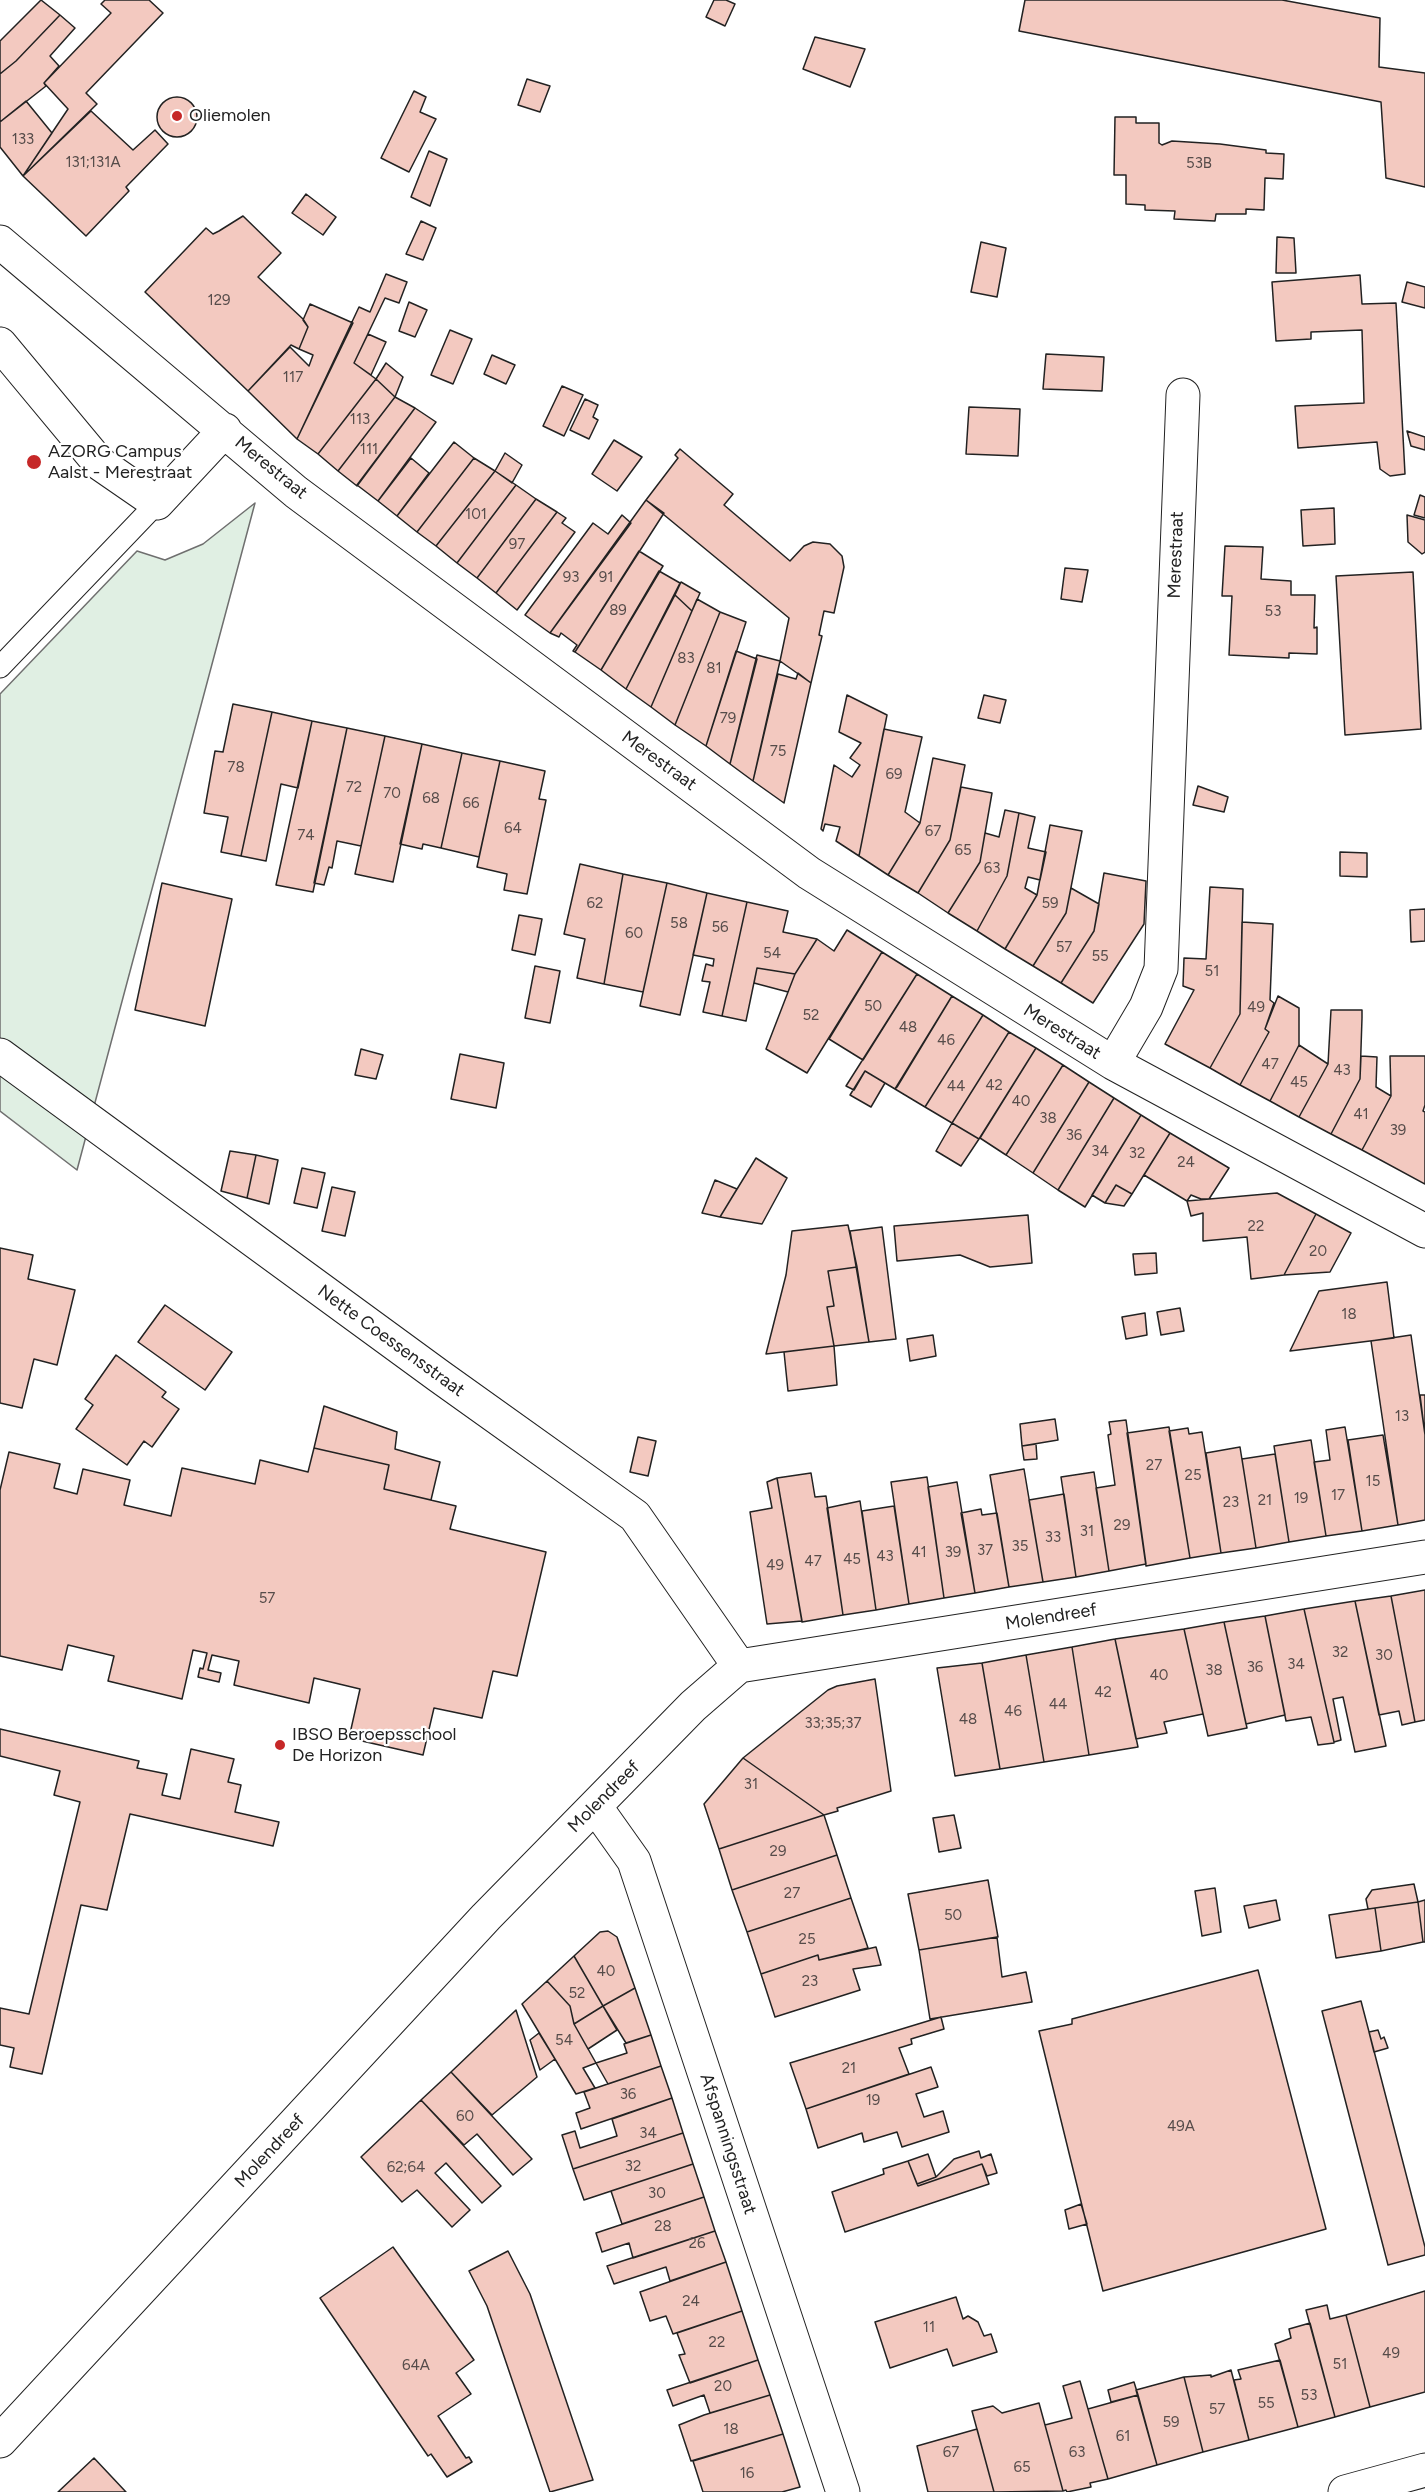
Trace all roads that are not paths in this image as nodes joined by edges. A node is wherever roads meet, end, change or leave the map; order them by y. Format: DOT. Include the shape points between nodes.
graph roads {
  1 [pos="0,242"];
  2 [pos="0,344"];
  3 [pos="1183,395"];
  4 [pos="225,430"];
  5 [pos="157,503"];
  6 [pos="0,667"];
  7 [pos="0,1055"];
  8 [pos="1113,1063"];
  9 [pos="1425,1231"];
  10 [pos="1425,1557"];
  11 [pos="739,1666"];
  12 [pos="595,1806"];
  13 [pos="0,2441"];
  14 [pos="1425,2470"];
  15 [pos="843,2492"];
  16 [pos="1345,2492"];
  1 -- 4 [label="street, Merestraat"];
  2 -- 5 [label="street" via="99,463"];
  3 -- 8 [label="street, Merestraat" via="1161,969 1146,1007"];
  4 -- 5 [label="street, Merestraat"];
  4 -- 8 [label="street, Merestraat" via="296,492 809,873"];
  5 -- 6 [label="lane"];
  7 -- 11 [label="street, Nette Coessensstraat" via="635,1516"];
  8 -- 9 [label="street, Merestraat"];
  10 -- 11 [label="street, Molendreef"];
  11 -- 12 [label="street, Molendreef" via="693,1706"];
  12 -- 13 [label="street, Molendreef" via="486,1917"];
  12 -- 15 [label="street, Afspanningsstraat" via="634,1861"];
  14 -- 16 [label="street"];
}
